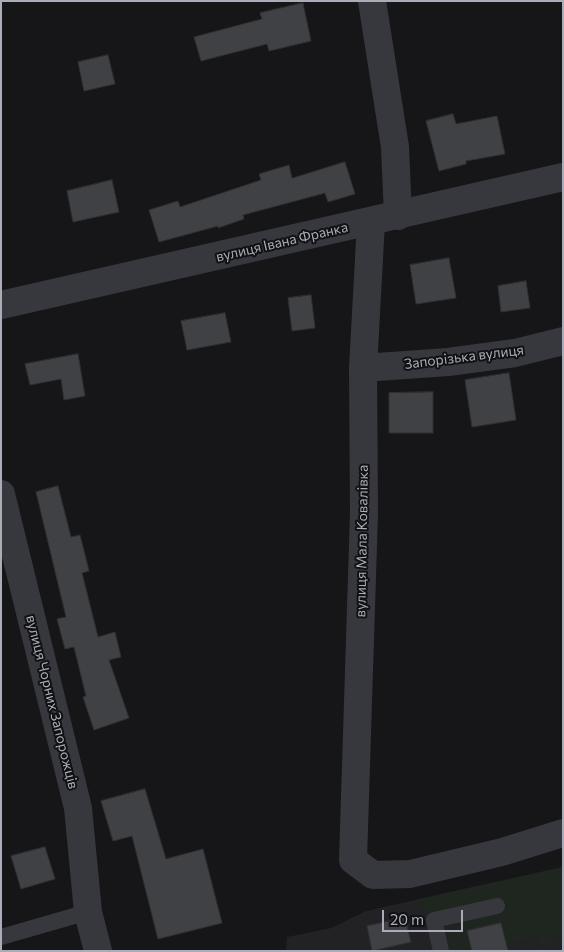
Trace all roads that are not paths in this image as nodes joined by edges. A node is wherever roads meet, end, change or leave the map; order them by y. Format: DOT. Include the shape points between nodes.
graph roads {
  1 [pos="372,1"];
  2 [pos="563,177"];
  3 [pos="398,216"];
  4 [pos="371,222"];
  5 [pos="1,305"];
  6 [pos="563,341"];
  7 [pos="364,368"];
  8 [pos="1,494"];
  9 [pos="563,833"];
  10 [pos="497,906"];
  11 [pos="88,912"];
  12 [pos="1,937"];
  13 [pos="98,951"];
  14 [pos="441,951"];
  1 -- 3 [label="street" via="395,147"];
  2 -- 3 [label="street, вулиця Івана Франка"];
  3 -- 4 [label="street, вулиця Івана Франка"];
  4 -- 5 [label="street, вулиця Івана Франка"];
  4 -- 7 [label="street, вулиця Мала Ковалівка"];
  6 -- 7 [label="street, Запорізька вулиця" via="516,353"];
  7 -- 9 [label="street, вулиця Мала Ковалівка" via="364,513 353,860 373,875 410,874 502,852"];
  8 -- 11 [label="street, вулиця Чорних Запорожців" via="78,808"];
  10 -- 14 [label="lane" via="434,920"];
  11 -- 12 [label="lane"];
  11 -- 13 [label="street, вулиця Чорних Запорожців"];
}
